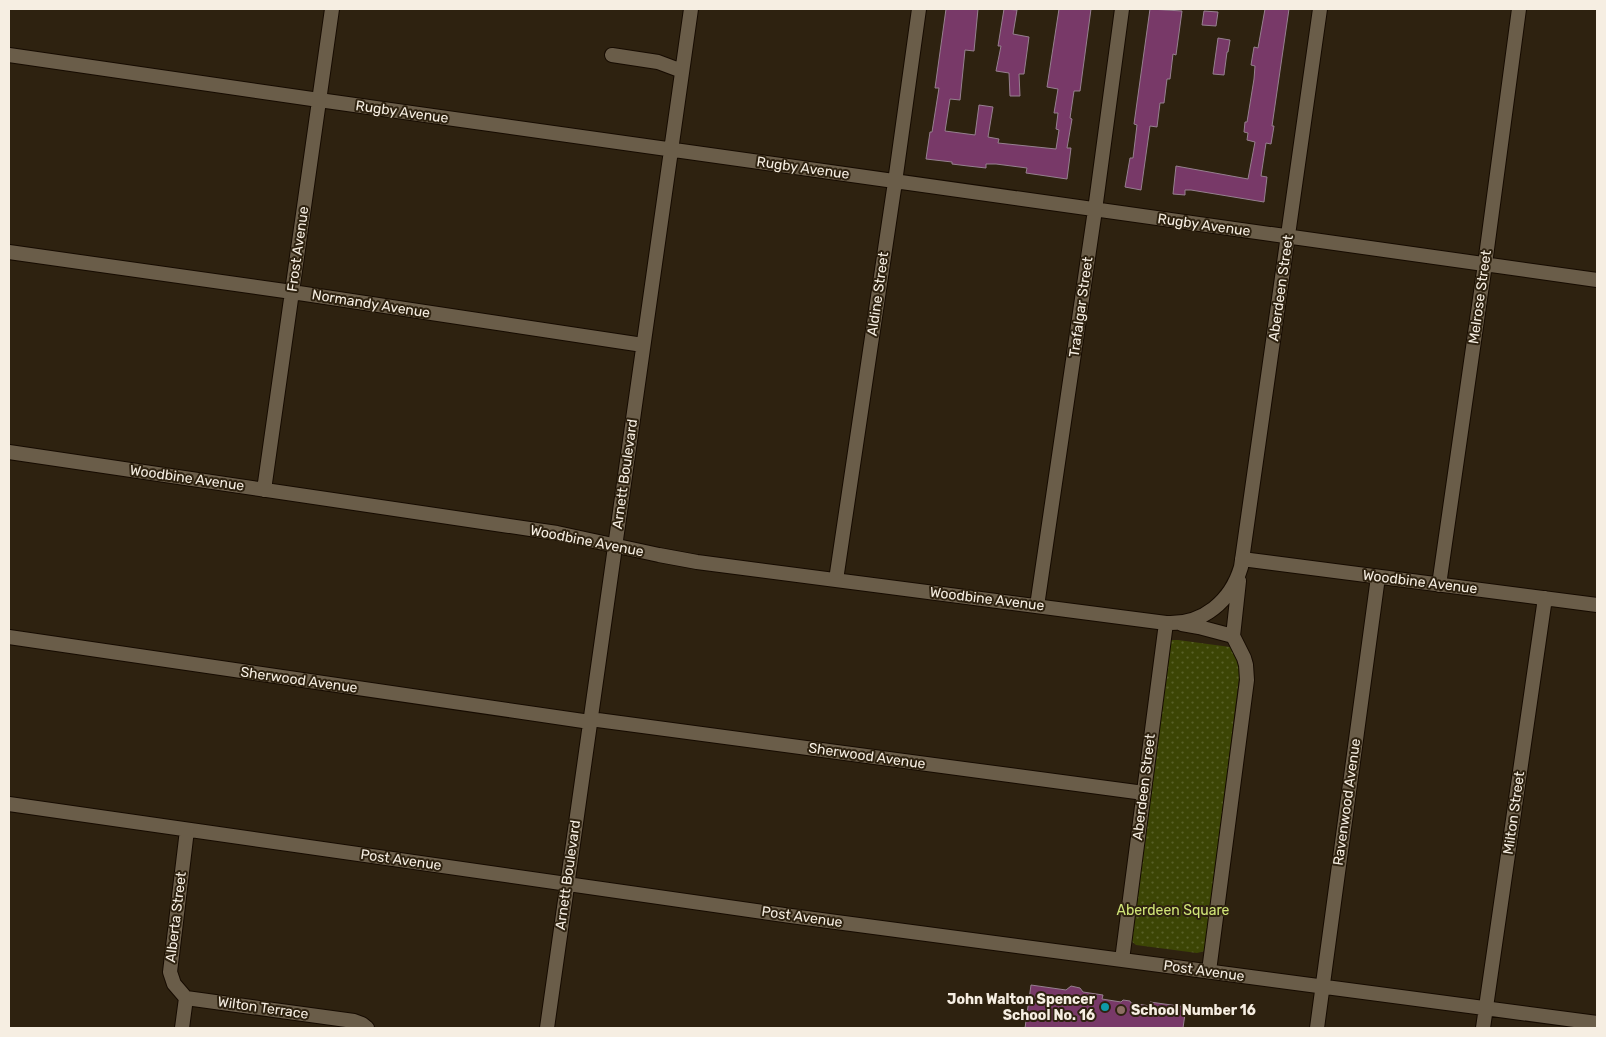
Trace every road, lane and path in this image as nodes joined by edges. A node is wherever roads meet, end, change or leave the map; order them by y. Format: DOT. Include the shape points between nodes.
graph roads {
  1 [pos="332,9"];
  2 [pos="691,9"];
  3 [pos="919,9"];
  4 [pos="1122,9"];
  5 [pos="1320,9"];
  6 [pos="1519,9"];
  7 [pos="9,55"];
  8 [pos="612,55"];
  9 [pos="682,70"];
  10 [pos="319,100"];
  11 [pos="671,149"];
  12 [pos="895,182"];
  13 [pos="1095,210"];
  14 [pos="1289,237"];
  15 [pos="9,252"];
  16 [pos="1485,264"];
  17 [pos="1597,280"];
  18 [pos="292,292"];
  19 [pos="643,346"];
  20 [pos="9,452"];
  21 [pos="264,490"];
  22 [pos="615,545"];
  23 [pos="1242,563"];
  24 [pos="1378,577"];
  25 [pos="836,580"];
  26 [pos="1439,585"];
  27 [pos="1545,598"];
  28 [pos="1597,605"];
  29 [pos="1037,606"];
  30 [pos="1170,623"];
  31 [pos="1233,636"];
  32 [pos="9,637"];
  33 [pos="590,720"];
  34 [pos="1144,793"];
  35 [pos="9,804"];
  36 [pos="187,830"];
  37 [pos="566,884"];
  38 [pos="1122,960"];
  39 [pos="1209,972"];
  40 [pos="1322,987"];
  41 [pos="186,998"];
  42 [pos="1486,1007"];
  43 [pos="1597,1022"];
  44 [pos="182,1028"];
  45 [pos="367,1028"];
  46 [pos="547,1028"];
  47 [pos="1316,1028"];
  48 [pos="1483,1028"];
  1 -- 10 [label="street, Frost Avenue"];
  2 -- 9 [label="street, Arnett Boulevard"];
  3 -- 12 [label="street, Aldine Street"];
  4 -- 13 [label="street, Trafalgar Street"];
  5 -- 14 [label="street, Aberdeen Street"];
  6 -- 16 [label="street, Melrose Street"];
  7 -- 10 [label="street, Rugby Avenue"];
  8 -- 9 [label="street" via="658,62"];
  9 -- 11 [label="street, Arnett Boulevard"];
  10 -- 11 [label="street, Rugby Avenue"];
  10 -- 18 [label="street, Frost Avenue"];
  11 -- 12 [label="street, Rugby Avenue"];
  11 -- 19 [label="street, Arnett Boulevard"];
  12 -- 13 [label="street, Rugby Avenue"];
  12 -- 25 [label="street, Aldine Street"];
  13 -- 14 [label="street, Rugby Avenue"];
  13 -- 29 [label="street, Trafalgar Street"];
  14 -- 16 [label="street, Rugby Avenue"];
  14 -- 23 [label="street, Aberdeen Street"];
  15 -- 18 [label="street, Normandy Avenue"];
  16 -- 17 [label="street, Rugby Avenue"];
  16 -- 26 [label="street, Melrose Street"];
  18 -- 19 [label="street, Normandy Avenue"];
  18 -- 21 [label="street, Frost Avenue"];
  19 -- 22 [label="street, Arnett Boulevard"];
  20 -- 21 [label="street, Woodbine Avenue"];
  21 -- 22 [label="street, Woodbine Avenue" via="557,533"];
  22 -- 25 [label="street, Woodbine Avenue" via="696,562"];
  22 -- 33 [label="street, Arnett Boulevard"];
  23 -- 24 [label="street, Woodbine Avenue"];
  23 -- 30 [label="street, Aberdeen Street" via="1232,590 1215,607 1195,619"];
  23 -- 31 [label="street, Aberdeen Street"];
  24 -- 26 [label="street, Woodbine Avenue"];
  24 -- 40 [label="street, Ravenwood Avenue"];
  25 -- 29 [label="street, Woodbine Avenue"];
  26 -- 27 [label="street, Woodbine Avenue"];
  27 -- 28 [label="street, Woodbine Avenue"];
  27 -- 42 [label="street, Milton Street"];
  29 -- 30 [label="street, Woodbine Avenue"];
  30 -- 31 [label="street"];
  30 -- 34 [label="street, Aberdeen Street"];
  31 -- 39 [label="street" via="1244,658 1247,680"];
  32 -- 33 [label="street, Sherwood Avenue"];
  33 -- 34 [label="street, Sherwood Avenue"];
  33 -- 37 [label="street, Arnett Boulevard"];
  34 -- 38 [label="street, Aberdeen Street"];
  35 -- 36 [label="street, Post Avenue"];
  36 -- 37 [label="street, Post Avenue"];
  36 -- 41 [label="street, Alberta Street" via="170,972 174,984"];
  37 -- 38 [label="street, Post Avenue"];
  37 -- 46 [label="street, Arnett Boulevard"];
  38 -- 39 [label="street, Post Avenue"];
  39 -- 40 [label="street, Post Avenue"];
  40 -- 42 [label="street, Post Avenue"];
  40 -- 47 [label="street, Ravenwood Avenue"];
  41 -- 44 [label="street"];
  41 -- 45 [label="street, Wilton Terrace" via="354,1021"];
  42 -- 43 [label="street, Post Avenue"];
  42 -- 48 [label="street, Milton Street"];
}
